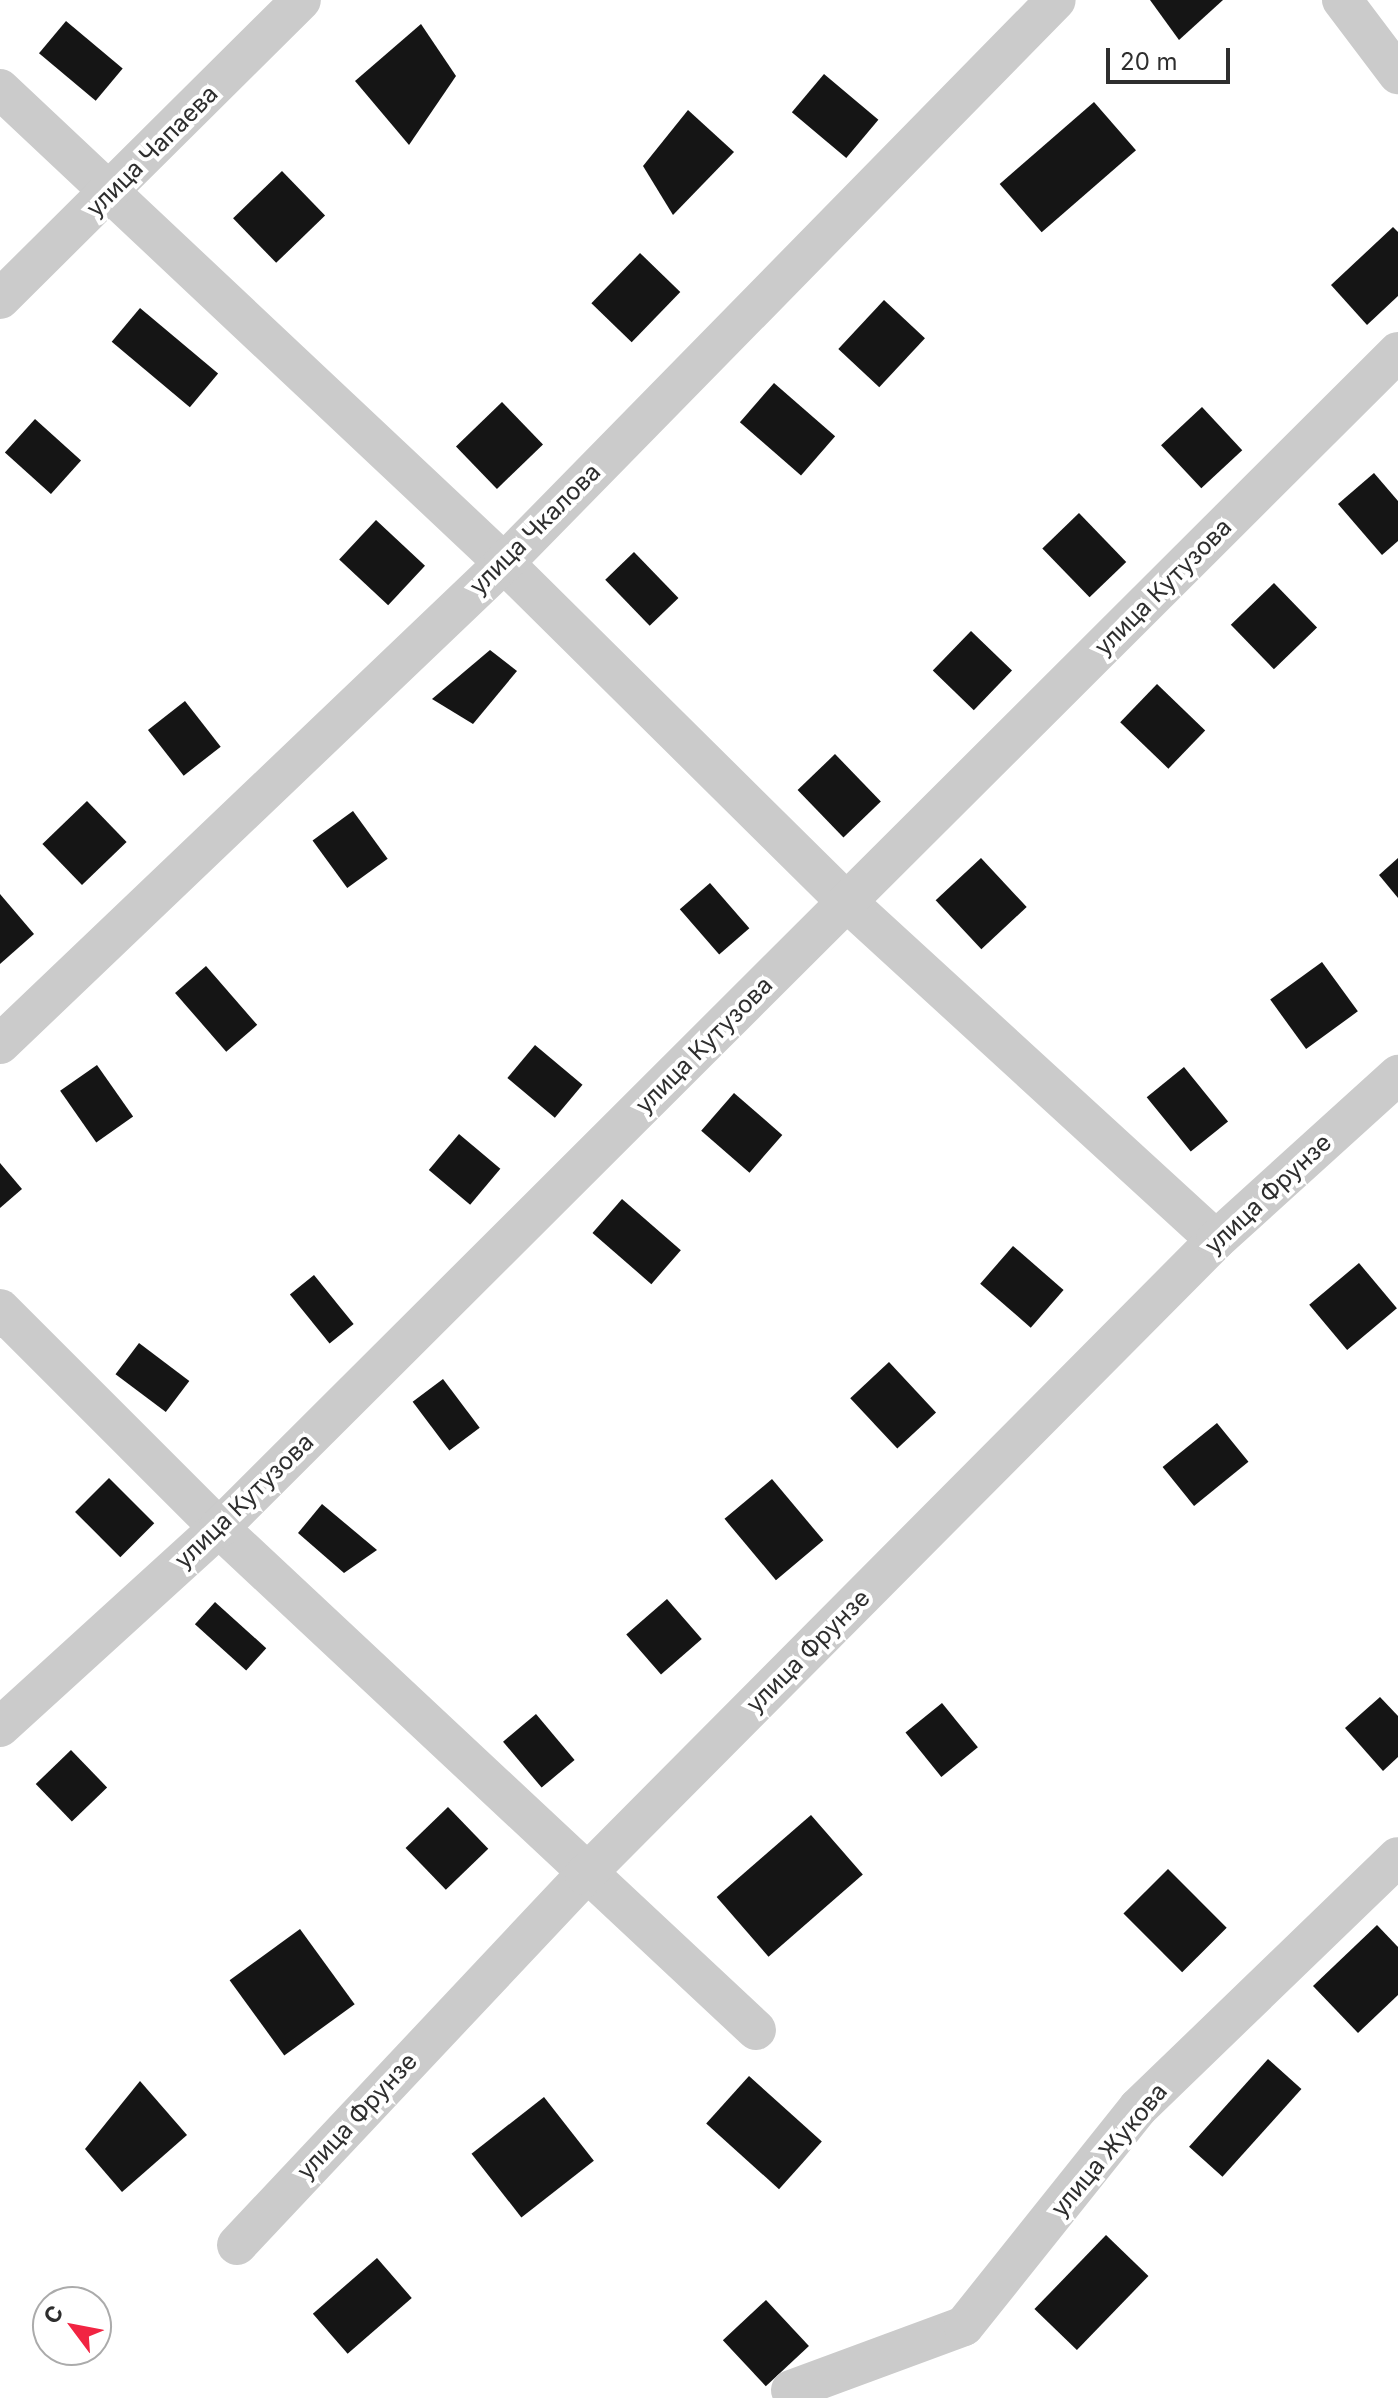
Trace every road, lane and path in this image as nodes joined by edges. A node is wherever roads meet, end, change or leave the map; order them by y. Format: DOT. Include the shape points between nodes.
graph roads {
  1 [pos="301,0"];
  2 [pos="1056,0"];
  3 [pos="1342,0"];
  4 [pos="1398,74"];
  5 [pos="0,89"];
  6 [pos="110,194"];
  7 [pos="0,299"];
  8 [pos="1398,352"];
  9 [pos="504,563"];
  10 [pos="847,902"];
  11 [pos="0,1044"];
  12 [pos="1398,1075"];
  13 [pos="1216,1240"];
  14 [pos="0,1309"];
  15 [pos="219,1528"];
  16 [pos="0,1727"];
  17 [pos="1398,1857"];
  18 [pos="585,1875"];
  19 [pos="756,2030"];
  20 [pos="237,2245"];
  21 [pos="791,2390"];
  1 -- 6 [label="street, улица Чапаева"];
  2 -- 9 [label="street, улица Чкалова"];
  3 -- 4 [label="street"];
  5 -- 6 [label="street"];
  6 -- 7 [label="street, улица Чапаева"];
  6 -- 9 [label="street"];
  8 -- 10 [label="street, улица Кутузова"];
  9 -- 10 [label="street"];
  9 -- 11 [label="street, улица Чкалова"];
  10 -- 13 [label="street"];
  10 -- 15 [label="street, улица Кутузова"];
  12 -- 13 [label="street, улица Фрунзе"];
  13 -- 18 [label="street, улица Фрунзе"];
  14 -- 15 [label="street"];
  15 -- 16 [label="street, улица Кутузова"];
  15 -- 18 [label="street"];
  17 -- 21 [label="street, улица Жукова" via="1138,2108 964,2326"];
  18 -- 19 [label="street"];
  18 -- 20 [label="street, улица Фрунзе"];
}
